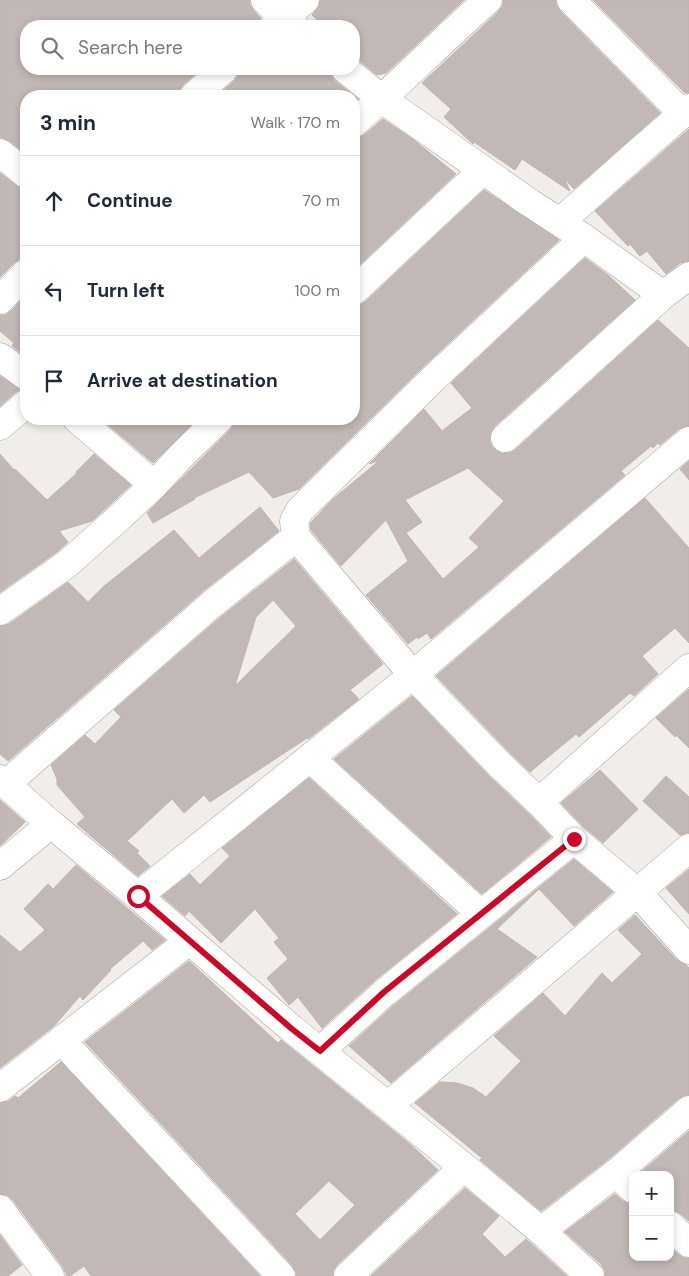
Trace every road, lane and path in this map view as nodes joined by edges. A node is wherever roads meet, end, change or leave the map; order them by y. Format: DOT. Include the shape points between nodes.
graph roads {
  1 [pos="304,0"];
  2 [pos="488,0"];
  3 [pos="570,0"];
  4 [pos="279,18"];
  5 [pos="217,75"];
  6 [pos="352,75"];
  7 [pos="201,90"];
  8 [pos="382,100"];
  9 [pos="686,111"];
  10 [pos="360,118"];
  11 [pos="0,153"];
  12 [pos="20,169"];
  13 [pos="483,170"];
  14 [pos="560,222"];
  15 [pos="584,238"];
  16 [pos="689,276"];
  17 [pos="20,279"];
  18 [pos="360,285"];
  19 [pos="663,295"];
  20 [pos="0,300"];
  21 [pos="0,357"];
  22 [pos="20,372"];
  23 [pos="20,409"];
  24 [pos="84,425"];
  25 [pos="214,425"];
  26 [pos="0,426"];
  27 [pos="505,438"];
  28 [pos="689,440"];
  29 [pos="154,485"];
  30 [pos="296,536"];
  31 [pos="0,611"];
  32 [pos="689,668"];
  33 [pos="413,675"];
  34 [pos="310,758"];
  35 [pos="3,781"];
  36 [pos="539,802"];
  37 [pos="51,824"];
  38 [pos="574,839"];
  39 [pos="689,848"];
  40 [pos="0,866"];
  41 [pos="638,893"];
  42 [pos="138,896"];
  43 [pos="481,914"];
  44 [pos="189,941"];
  45 [pos="689,950"];
  46 [pos="61,1040"];
  47 [pos="320,1051"];
  48 [pos="0,1088"];
  49 [pos="388,1106"];
  50 [pos="689,1110"];
  51 [pos="464,1167"];
  52 [pos="624,1181"];
  53 [pos="0,1209"];
  54 [pos="674,1229"];
  55 [pos="541,1231"];
  56 [pos="689,1243"];
  57 [pos="50,1276"];
  58 [pos="281,1276"];
  59 [pos="348,1276"];
  60 [pos="590,1276"];
  1 -- 4 [label="street"];
  2 -- 8 [label="street"];
  3 -- 9 [label="street"];
  5 -- 7 [label="street"];
  6 -- 8 [label="street"];
  8 -- 10 [label="street"];
  8 -- 13 [label="street"];
  9 -- 14 [label="street"];
  11 -- 12 [label="street"];
  13 -- 14 [label="street"];
  13 -- 18 [label="street"];
  14 -- 15 [label="street"];
  15 -- 19 [label="street"];
  15 -- 30 [label="street" via="434,378 300,510 294,521"];
  16 -- 19 [label="street"];
  17 -- 20 [label="street"];
  19 -- 27 [label="street"];
  21 -- 22 [label="street"];
  23 -- 26 [label="street"];
  24 -- 29 [label="street"];
  25 -- 29 [label="street"];
  28 -- 33 [label="street"];
  29 -- 31 [label="street" via="67,564"];
  30 -- 33 [label="street"];
  30 -- 35 [label="street"];
  32 -- 36 [label="street"];
  33 -- 34 [label="street"];
  33 -- 36 [label="street"];
  34 -- 42 [label="street"];
  34 -- 43 [label="street"];
  35 -- 37 [label="street"];
  36 -- 38 [label="street"];
  37 -- 40 [label="street"];
  37 -- 42 [label="street"];
  38 -- 41 [label="street"];
  38 -- 43 [label="street"];
  39 -- 41 [label="street"];
  41 -- 45 [label="street"];
  41 -- 49 [label="street"];
  42 -- 44 [label="street"];
  43 -- 47 [label="street" via="384,992"];
  44 -- 46 [label="street"];
  44 -- 47 [label="street"];
  46 -- 48 [label="street"];
  46 -- 58 [label="street"];
  47 -- 49 [label="street"];
  49 -- 51 [label="street"];
  50 -- 52 [label="street"];
  51 -- 55 [label="street"];
  51 -- 59 [label="street"];
  52 -- 55 [label="street"];
  53 -- 57 [label="street"];
  54 -- 56 [label="street"];
  55 -- 60 [label="street"];
}
